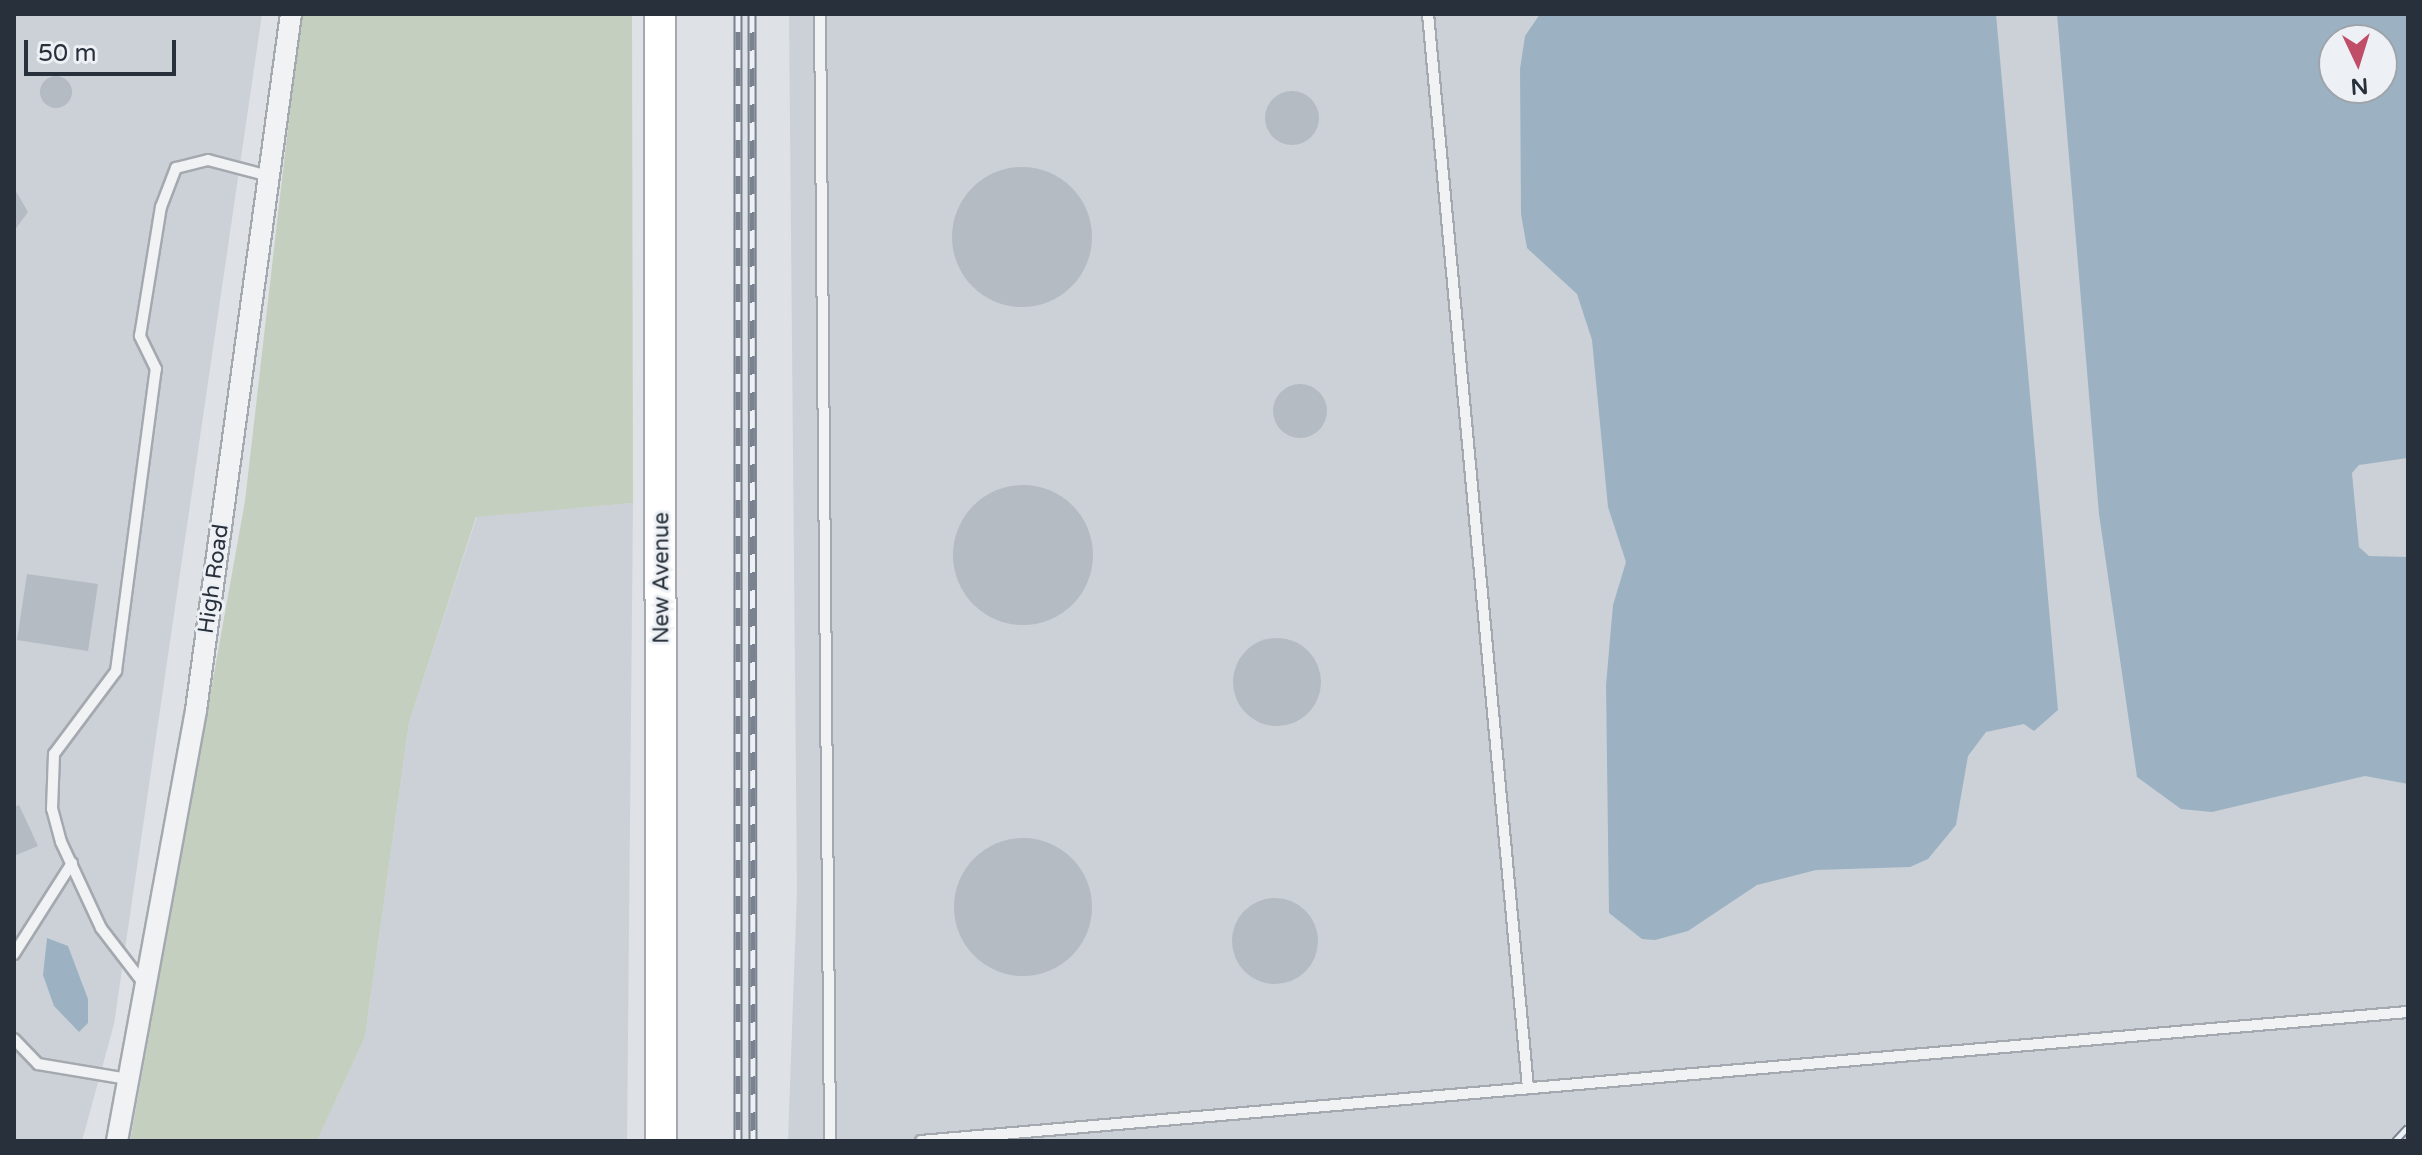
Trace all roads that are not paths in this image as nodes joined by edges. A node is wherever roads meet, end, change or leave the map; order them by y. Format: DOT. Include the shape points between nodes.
graph roads {
  1 [pos="291,14"];
  2 [pos="660,14"];
  3 [pos="820,14"];
  4 [pos="1428,14"];
  5 [pos="269,176"];
  6 [pos="72,863"];
  7 [pos="14,954"];
  8 [pos="146,985"];
  9 [pos="2408,1012"];
  10 [pos="14,1039"];
  11 [pos="19,1058"];
  12 [pos="128,1079"];
  13 [pos="1528,1088"];
  14 [pos="117,1141"];
  15 [pos="661,1141"];
  16 [pos="830,1141"];
  17 [pos="921,1141"];
  1 -- 5 [label="street, High Road"];
  2 -- 15 [label="main road, New Avenue"];
  3 -- 16 [label="lane"];
  4 -- 13 [label="lane"];
  5 -- 6 [label="lane" via="189,160 176,168 161,207 140,336 156,369 116,671 54,754 52,809"];
  5 -- 8 [label="street, High Road" via="196,710"];
  6 -- 7 [label="lane"];
  6 -- 8 [label="lane" via="101,928"];
  8 -- 12 [label="street, High Road"];
  9 -- 13 [label="lane"];
  10 -- 11 [label="lane"];
  11 -- 12 [label="lane"];
  12 -- 14 [label="street, High Road"];
  13 -- 17 [label="lane"];
}
